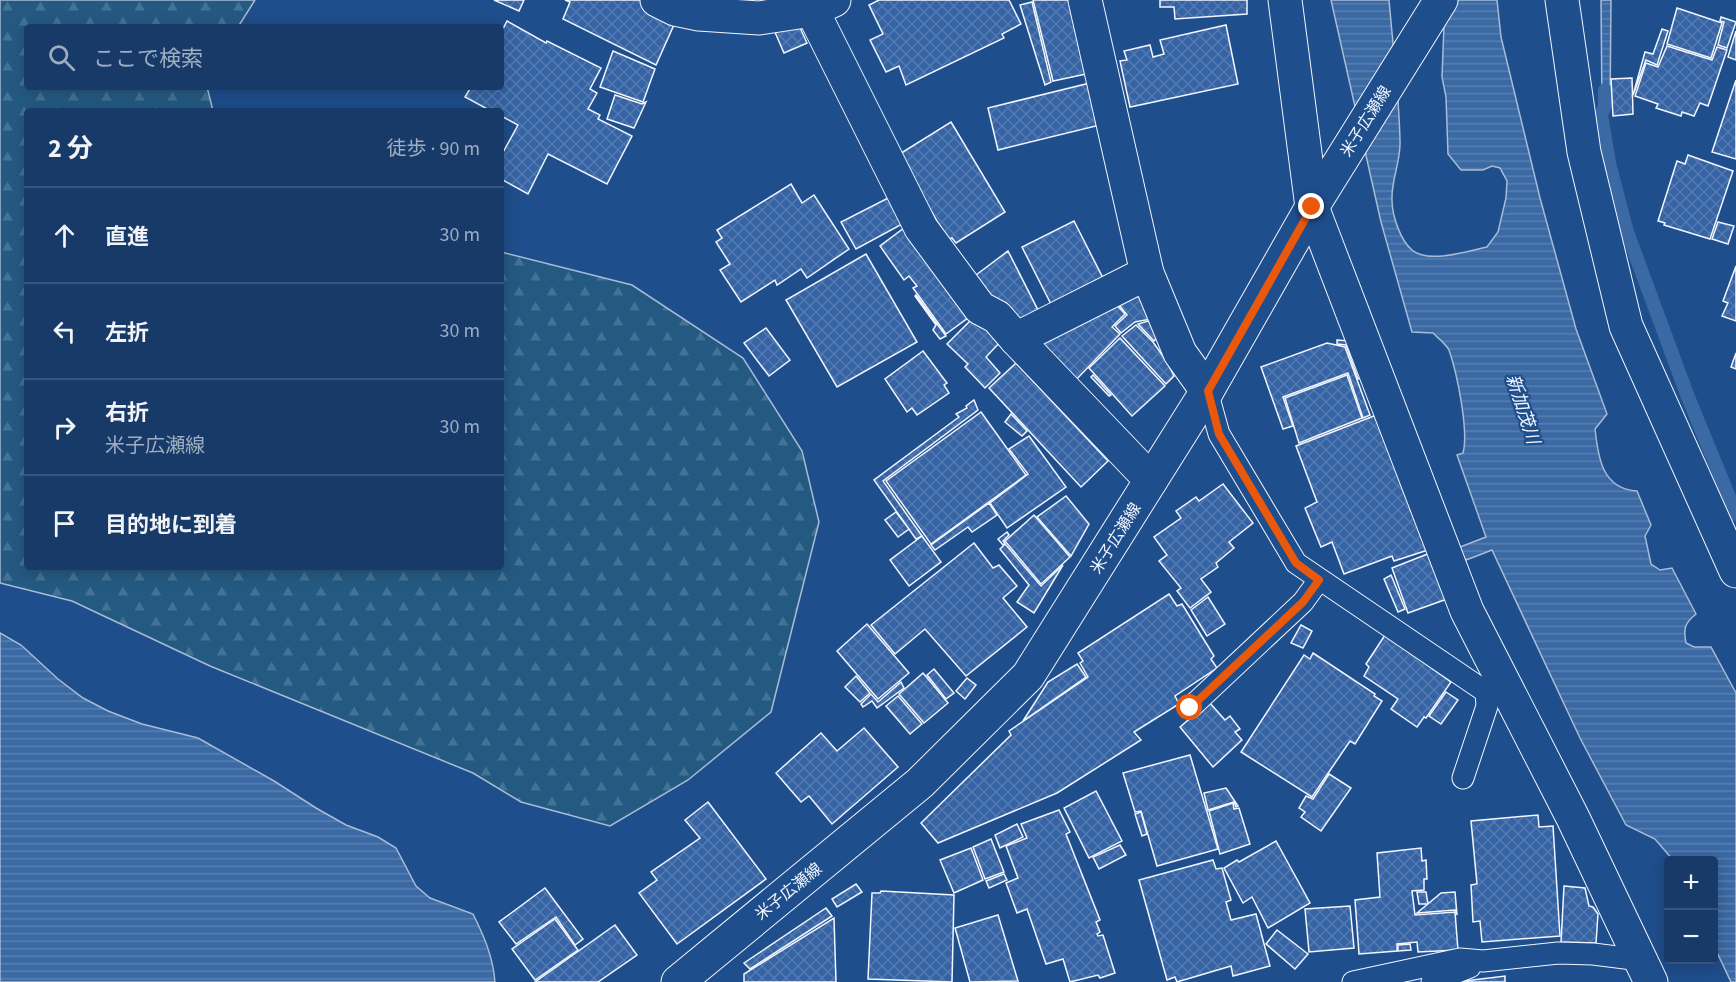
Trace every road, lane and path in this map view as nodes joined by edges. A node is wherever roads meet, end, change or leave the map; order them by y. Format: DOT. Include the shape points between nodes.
graph roads {
  1 [pos="657,0"];
  2 [pos="1085,0"];
  3 [pos="1286,0"];
  4 [pos="1441,0"];
  5 [pos="1562,0"];
  6 [pos="823,5"];
  7 [pos="1320,194"];
  8 [pos="1147,273"];
  9 [pos="1016,339"];
  10 [pos="1208,391"];
  11 [pos="1151,480"];
  12 [pos="1736,570"];
  13 [pos="1319,580"];
  14 [pos="1498,692"];
  15 [pos="1190,708"];
  16 [pos="1462,778"];
  17 [pos="1483,961"];
  18 [pos="1646,971"];
  19 [pos="682,981"];
  20 [pos="1353,982"];
  21 [pos="1432,982"];
  1 -- 6 [label="street" via="675,9 759,18"];
  2 -- 8 [label="street"];
  3 -- 7 [label="street"];
  4 -- 7 [label="street, 米子広瀬線"];
  5 -- 12 [label="street" via="1584,152 1626,327"];
  6 -- 9 [label="street" via="921,228 980,308 997,317"];
  7 -- 10 [label="street, 米子広瀬線"];
  7 -- 14 [label="street"];
  8 -- 9 [label="street"];
  8 -- 10 [label="street" via="1180,353"];
  9 -- 11 [label="street"];
  10 -- 11 [label="street, 米子広瀬線"];
  10 -- 13 [label="lane" via="1219,434 1296,563"];
  11 -- 19 [label="street, 米子広瀬線" via="1028,676 920,783"];
  13 -- 14 [label="lane"];
  13 -- 15 [label="lane" via="1303,602"];
  14 -- 16 [label="lane" via="1487,706"];
  14 -- 18 [label="street" via="1573,818"];
  17 -- 18 [label="lane" via="1558,953 1593,954"];
  17 -- 20 [label="lane" via="1460,959"];
  17 -- 21 [label="lane"];
}
